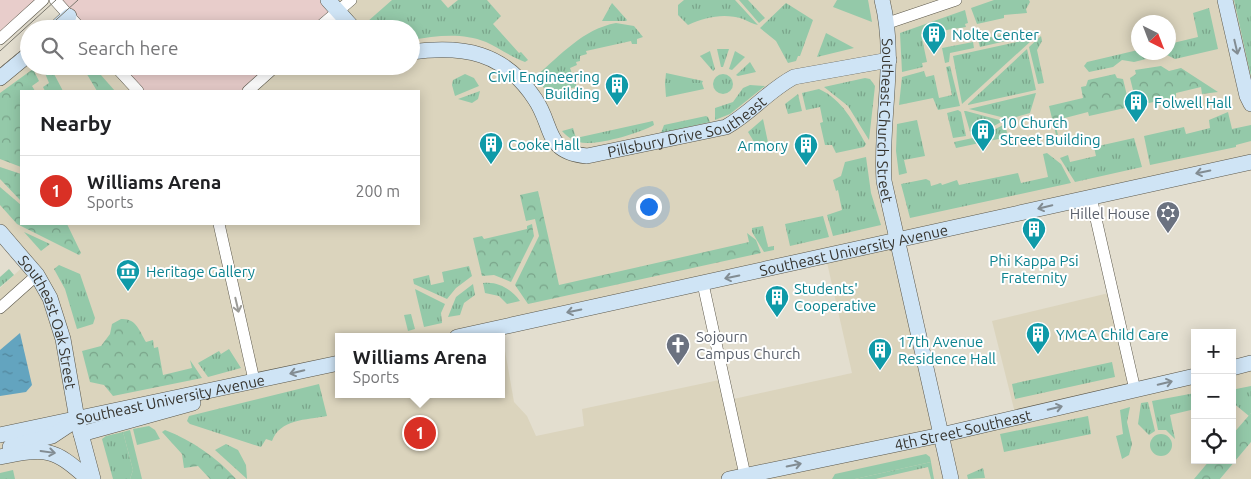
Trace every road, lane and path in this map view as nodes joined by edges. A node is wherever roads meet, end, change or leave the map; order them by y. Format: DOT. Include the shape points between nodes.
graph roads {
  1 [pos="43,0"];
  2 [pos="54,0"];
  3 [pos="351,0"];
  4 [pos="882,0"];
  5 [pos="956,0"];
  6 [pos="1225,0"];
  7 [pos="333,6"];
  8 [pos="69,16"];
  9 [pos="21,20"];
  10 [pos="65,20"];
  11 [pos="72,20"];
  12 [pos="323,20"];
  13 [pos="346,20"];
  14 [pos="20,21"];
  15 [pos="888,23"];
  16 [pos="0,39"];
  17 [pos="420,51"];
  18 [pos="889,60"];
  19 [pos="20,61"];
  20 [pos="123,75"];
  21 [pos="266,75"];
  22 [pos="0,78"];
  23 [pos="137,90"];
  24 [pos="249,90"];
  25 [pos="1251,104"];
  26 [pos="1251,162"];
  27 [pos="1091,197"];
  28 [pos="219,225"];
  29 [pos="0,232"];
  30 [pos="897,240"];
  31 [pos="37,275"];
  32 [pos="703,284"];
  33 [pos="0,308"];
  34 [pos="476,333"];
  35 [pos="335,363"];
  36 [pos="1251,363"];
  37 [pos="1236,367"];
  38 [pos="1191,377"];
  39 [pos="254,380"];
  40 [pos="1136,390"];
  41 [pos="79,426"];
  42 [pos="0,435"];
  43 [pos="941,435"];
  44 [pos="0,452"];
  45 [pos="0,457"];
  46 [pos="745,475"];
  47 [pos="88,479"];
  48 [pos="93,479"];
  49 [pos="729,479"];
  50 [pos="951,479"];
  1 -- 9 [label="street"];
  2 -- 8 [label="street"];
  3 -- 7 [label="street"];
  4 -- 15 [label="main road, Southeast Church Street"];
  5 -- 15 [label="street"];
  6 -- 25 [label="main road, one-way"];
  7 -- 12 [label="street"];
  7 -- 13 [label="main road"];
  8 -- 10 [label="main road"];
  8 -- 11 [label="street"];
  14 -- 16 [label="street"];
  15 -- 18 [label="main road, Southeast Church Street"];
  17 -- 18 [label="main road, Pillsbury Drive Southeast" via="443,48 473,52 499,62 535,98 550,135 558,145 565,152 587,156 726,127 794,77"];
  18 -- 30 [label="main road, Southeast Church Street" via="882,148 884,181"];
  19 -- 22 [label="main road"];
  20 -- 23 [label="street"];
  21 -- 24 [label="street"];
  26 -- 27 [label="main road, Southeast University Avenue, one-way"];
  27 -- 30 [label="main road, Southeast University Avenue, one-way"];
  27 -- 40 [label="street"];
  28 -- 39 [label="street, one-way"];
  29 -- 31 [label="main road, Southeast Oak Street"];
  30 -- 32 [label="main road, Southeast University Avenue, one-way"];
  30 -- 43 [label="main road, Southeast Church Street"];
  31 -- 33 [label="street"];
  31 -- 41 [label="main road, Southeast Oak Street" via="50,298 63,339"];
  32 -- 34 [label="main road, Southeast University Avenue, one-way"];
  32 -- 46 [label="street"];
  35 -- 39 [label="main road, Southeast University Avenue, one-way"];
  36 -- 37 [label="main road"];
  40 -- 38 [label="main road, 4th Street Southeast, one-way"];
  39 -- 41 [label="main road, Southeast University Avenue"];
  43 -- 40 [label="main road, 4th Street Southeast, one-way"];
  41 -- 42 [label="main road, Southeast University Avenue"];
  41 -- 44 [label="main road"];
  41 -- 48 [label="main road, Southeast Oak Street"];
  46 -- 43 [label="main road, 4th Street Southeast, one-way"];
  43 -- 50 [label="main road, Southeast Church Street"];
  45 -- 47 [label="main road, one-way" via="43,451 56,453"];
  46 -- 49 [label="main road, 4th Street Southeast"];
}
